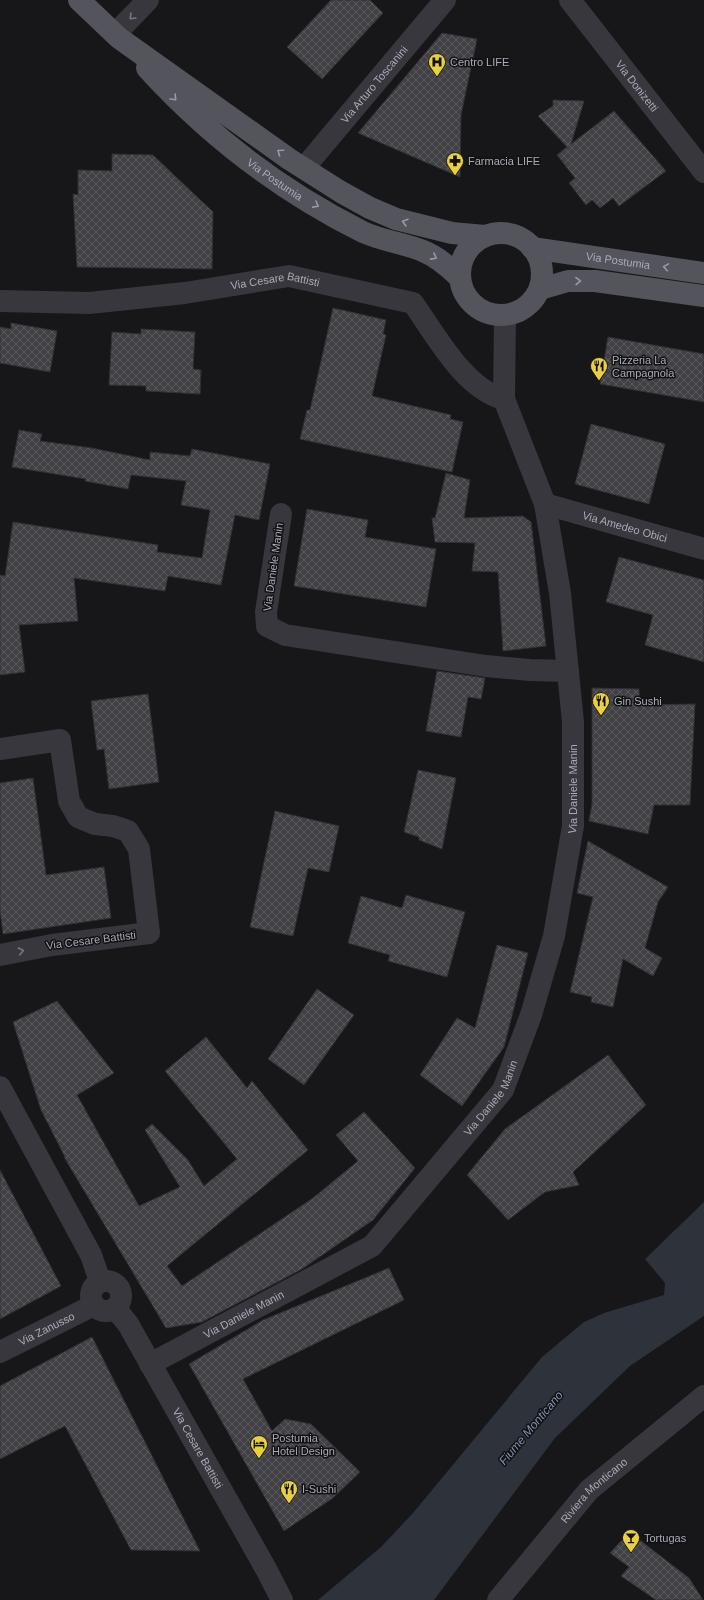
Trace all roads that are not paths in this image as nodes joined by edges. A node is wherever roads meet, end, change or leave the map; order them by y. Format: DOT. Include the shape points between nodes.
graph roads {
  1 [pos="79,0"];
  2 [pos="148,0"];
  3 [pos="445,0"];
  4 [pos="570,0"];
  5 [pos="117,36"];
  6 [pos="304,168"];
  7 [pos="704,172"];
  8 [pos="485,236"];
  9 [pos="532,248"];
  10 [pos="704,273"];
  11 [pos="460,278"];
  12 [pos="540,289"];
  13 [pos="704,296"];
  14 [pos="0,301"];
  15 [pos="504,316"];
  16 [pos="504,399"];
  17 [pos="545,504"];
  18 [pos="281,514"];
  19 [pos="704,549"];
  20 [pos="568,671"];
  21 [pos="0,749"];
  22 [pos="0,955"];
  23 [pos="0,1087"];
  24 [pos="100,1281"];
  25 [pos="94,1305"];
  26 [pos="116,1308"];
  27 [pos="0,1352"];
  28 [pos="150,1364"];
  29 [pos="704,1396"];
  30 [pos="279,1595"];
  31 [pos="498,1600"];
  1 -- 5 [label="main road, Via Postumia"];
  2 -- 5 [label="street, one-way"];
  3 -- 6 [label="street, Via Arturo Toscanini"];
  4 -- 7 [label="street, Via Donizetti"];
  6 -- 5 [label="main road, Via Postumia, one-way"];
  5 -- 11 [label="main road, Via Postumia, one-way" via="177,102 225,145 264,173 364,232 424,251 443,262"];
  8 -- 6 [label="main road, Via Postumia, one-way" via="452,233 396,219 370,208"];
  8 -- 9 [label="main road, Via Postumia" via="506,233 516,236"];
  8 -- 11 [label="main road" via="471,246 462,261"];
  10 -- 9 [label="main road, Via Postumia, one-way"];
  9 -- 12 [label="main road, Via Postumia" via="541,264"];
  11 -- 15 [label="main road, Via Postumia" via="463,290 480,310"];
  12 -- 13 [label="main road, one-way" via="568,281 595,281"];
  12 -- 15 [label="main road" via="528,305"];
  14 -- 16 [label="street, Via Cesare Battisti" via="89,303 185,293 289,276 413,303 458,366 475,384 493,397"];
  15 -- 16 [label="street, Via Daniele Manin"];
  16 -- 17 [label="street, Via Daniele Manin"];
  17 -- 19 [label="street, Via Amedeo Obici"];
  17 -- 20 [label="street, Via Daniele Manin" via="560,593"];
  18 -- 20 [label="street, Via Daniele Manin" via="266,612 267,626 284,635 470,664"];
  20 -- 28 [label="street, Via Daniele Manin" via="573,722 573,826 554,936 529,1022 503,1090 372,1246"];
  22 -- 21 [label="street, Via Cesare Battisti, one-way" via="42,946 149,933 139,849 128,831 95,824 78,817 69,802 60,740"];
  23 -- 24 [label="street" via="91,1256"];
  24 -- 25 [label="street" via="93,1287"];
  24 -- 26 [label="street" via="110,1281 119,1286 122,1295"];
  25 -- 26 [label="street" via="106,1311"];
  25 -- 27 [label="street, Via Zanusso"];
  26 -- 28 [label="street, Via Cesare Battisti"];
  28 -- 30 [label="street, Via Cesare Battisti"];
  29 -- 31 [label="street, Riviera Monticano" via="589,1490"];
}
